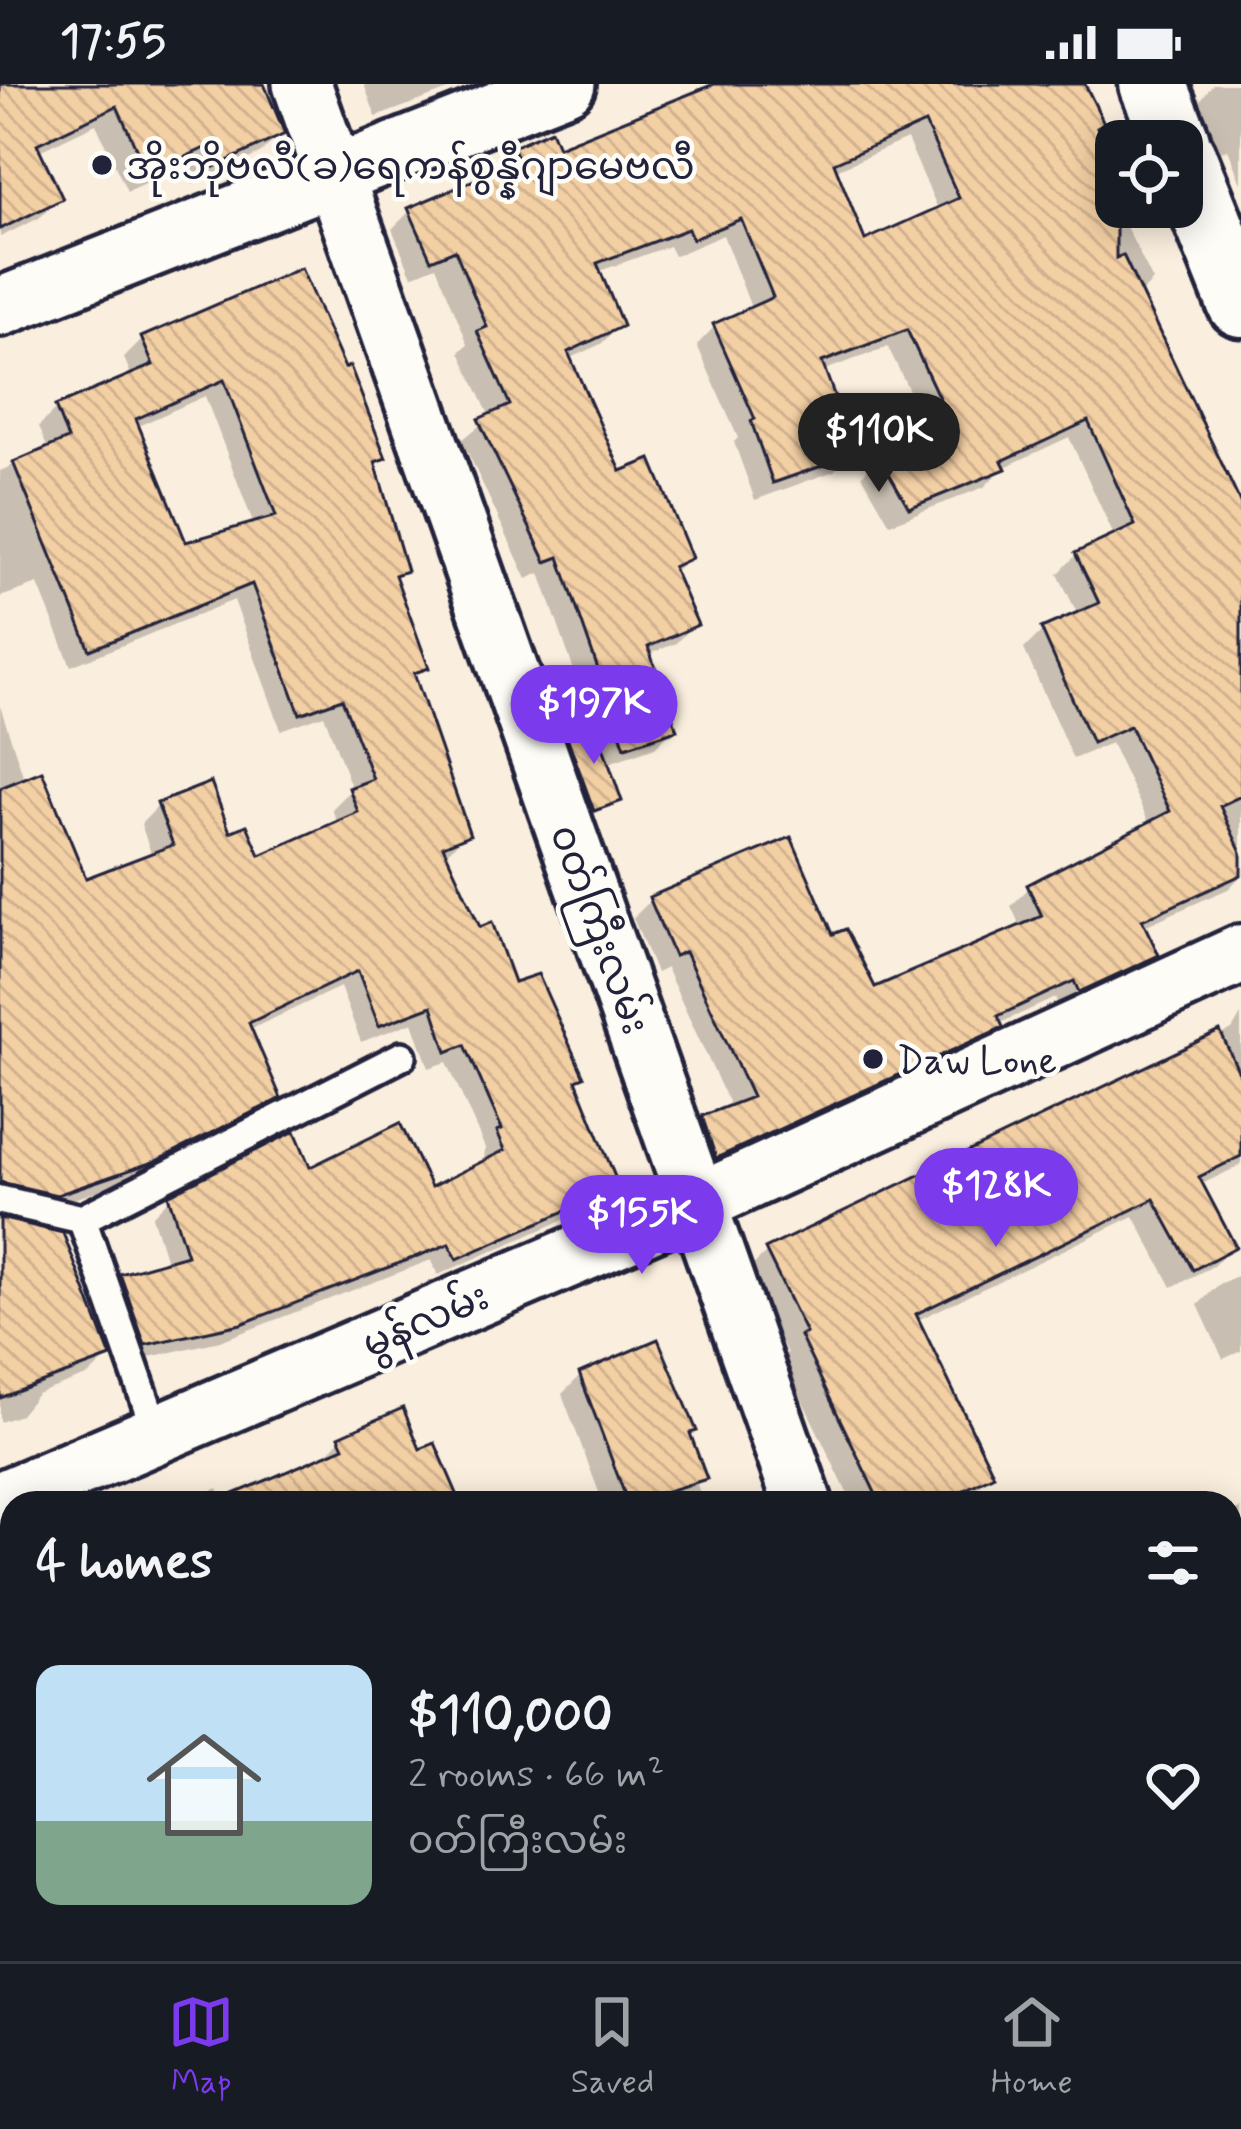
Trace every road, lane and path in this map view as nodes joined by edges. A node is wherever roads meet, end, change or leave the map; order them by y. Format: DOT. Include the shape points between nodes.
graph roads {
  1 [pos="302,84"];
  2 [pos="566,84"];
  3 [pos="1154,84"];
  4 [pos="1168,120"];
  5 [pos="334,178"];
  6 [pos="1203,208"];
  7 [pos="1241,303"];
  8 [pos="0,307"];
  9 [pos="1241,954"];
  10 [pos="402,1056"];
  11 [pos="0,1200"];
  12 [pos="698,1203"];
  13 [pos="82,1219"];
  14 [pos="158,1434"];
  15 [pos="26,1491"];
  16 [pos="799,1491"];
  1 -- 5 [label="street, ၀တ်ကြီးလမ်း"];
  2 -- 5 [label="street"];
  3 -- 4 [label="street"];
  5 -- 8 [label="street"];
  5 -- 12 [label="street, ၀တ်ကြီးလမ်း"];
  6 -- 7 [label="street"];
  9 -- 12 [label="street, မွန်လမ်း"];
  10 -- 13 [label="lane"];
  11 -- 13 [label="lane"];
  12 -- 14 [label="street, မွန်လမ်း"];
  12 -- 16 [label="street, ၀တ်ကြီးလမ်း"];
  13 -- 14 [label="lane"];
  14 -- 15 [label="street, မွန်လမ်း"];
}
